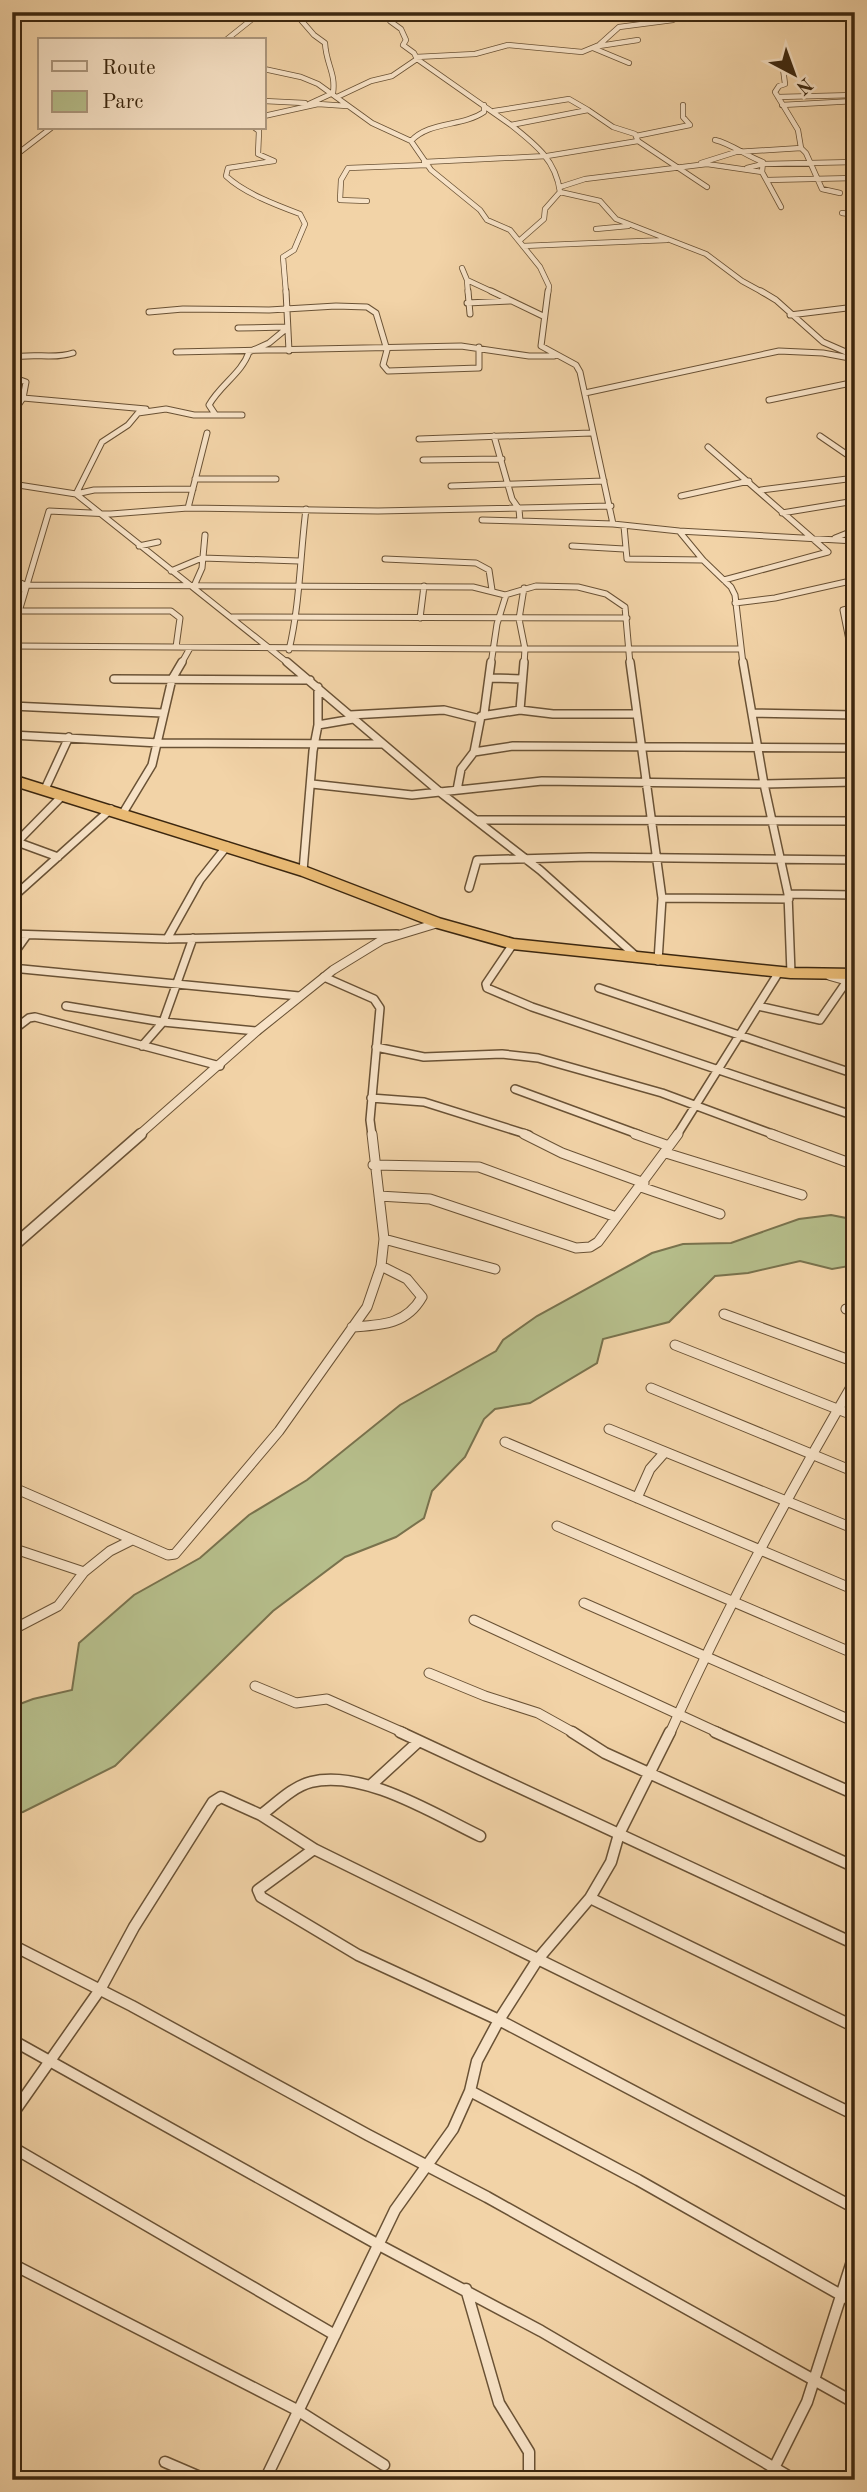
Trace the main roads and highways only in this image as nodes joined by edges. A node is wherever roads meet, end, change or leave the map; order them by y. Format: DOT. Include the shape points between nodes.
graph roads {
  1 [pos="15,784"];
  2 [pos="852,979"];
  1 -- 2 [label="highway" via="64,794 227,846 438,923 513,944"];
}
